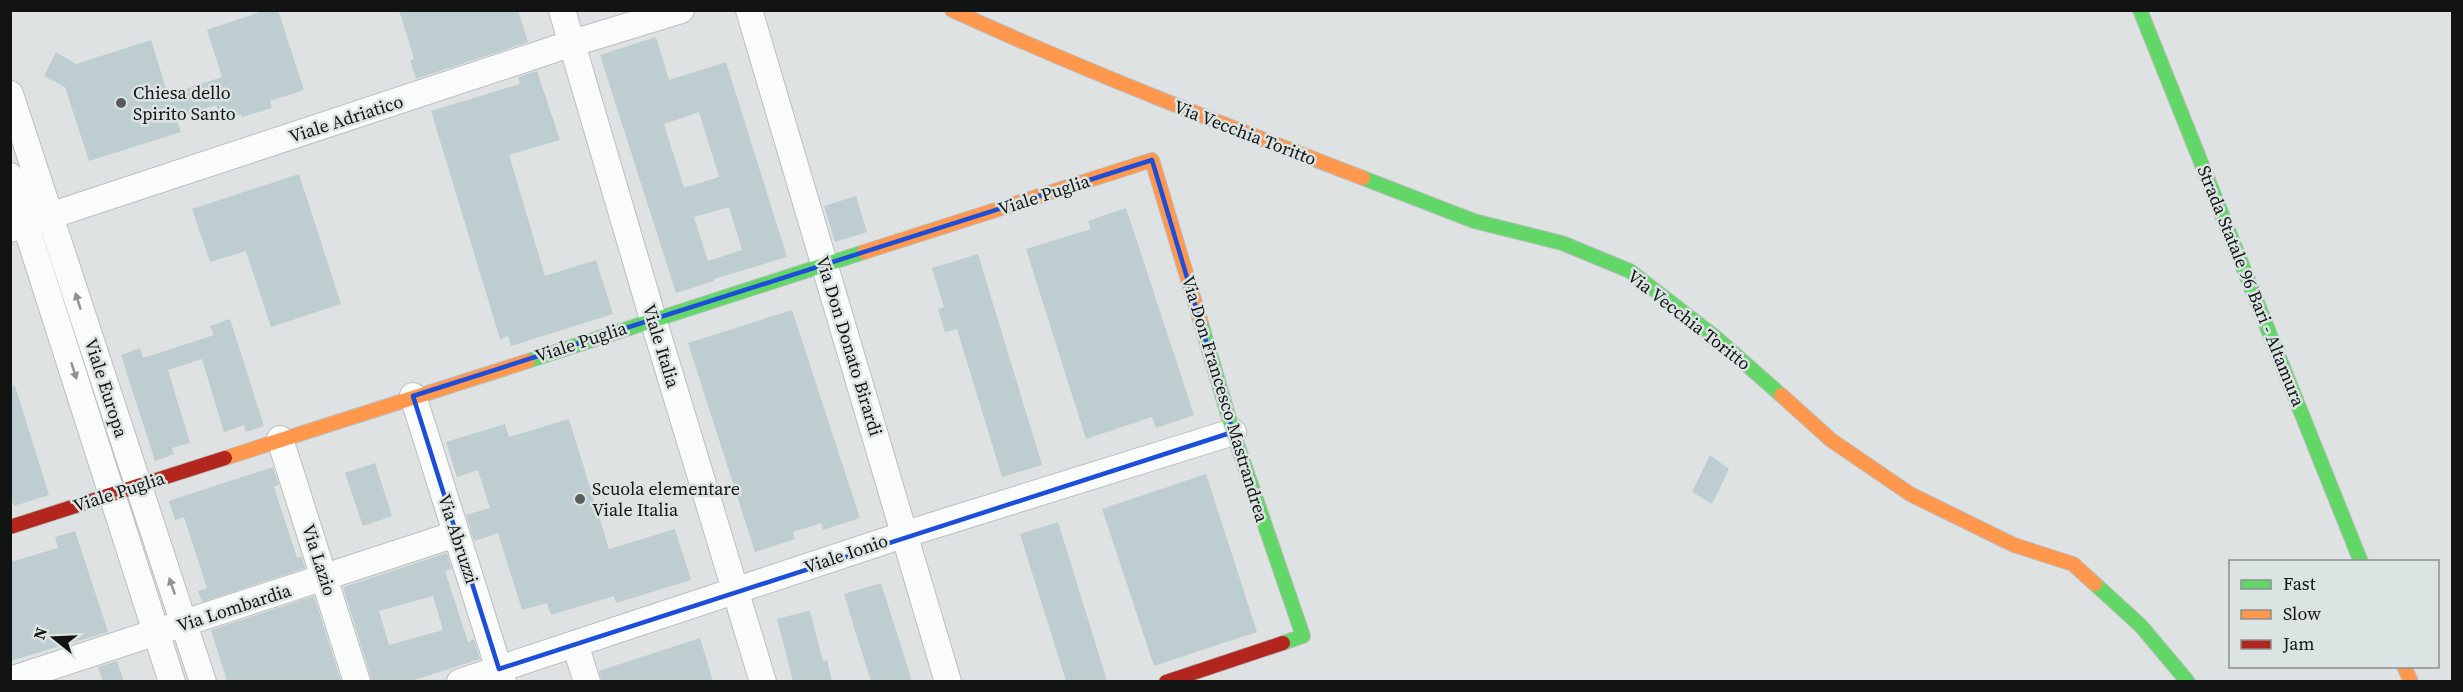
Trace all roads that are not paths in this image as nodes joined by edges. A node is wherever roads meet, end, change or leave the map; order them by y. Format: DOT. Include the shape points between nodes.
graph roads {
  1 [pos="562,10"];
  2 [pos="681,10"];
  3 [pos="749,10"];
  4 [pos="952,10"];
  5 [pos="2140,10"];
  6 [pos="573,43"];
  7 [pos="10,94"];
  8 [pos="1152,160"];
  9 [pos="10,176"];
  10 [pos="29,224"];
  11 [pos="824,266"];
  12 [pos="653,319"];
  13 [pos="413,396"];
  14 [pos="1233,432"];
  15 [pos="280,440"];
  16 [pos="138,486"];
  17 [pos="113,494"];
  18 [pos="10,527"];
  19 [pos="456,534"];
  20 [pos="906,534"];
  21 [pos="2361,560"];
  22 [pos="324,578"];
  23 [pos="736,591"];
  24 [pos="184,624"];
  25 [pos="157,633"];
  26 [pos="575,644"];
  27 [pos="501,675"];
  28 [pos="10,680"];
  29 [pos="172,681"];
  30 [pos="203,681"];
  31 [pos="357,681"];
  32 [pos="460,681"];
  33 [pos="587,681"];
  34 [pos="764,681"];
  35 [pos="948,681"];
  36 [pos="1166,681"];
  37 [pos="2188,681"];
  1 -- 6 [label="street, Viale Italia"];
  2 -- 6 [label="street, Viale Adriatico"];
  3 -- 11 [label="street, Via Don Donato Birardi"];
  4 -- 37 [label="street, Via Vecchia Toritto" via="1117,82 1474,221 1562,243 1630,271 1714,336 1831,440 1910,494 2014,545 2073,564 2141,626"];
  5 -- 21 [label="street, Strada Statale 96 Bari - Altamura"];
  6 -- 10 [label="street, Viale Adriatico"];
  6 -- 12 [label="street, Viale Italia"];
  7 -- 10 [label="street, Viale Europa"];
  8 -- 11 [label="street, Viale Puglia"];
  8 -- 14 [label="street, Via Don Francesco Mastrandrea"];
  9 -- 10 [label="street, Viale Europa"];
  16 -- 10 [label="street, Viale Europa, one-way"];
  10 -- 17 [label="street, Viale Europa, one-way"];
  11 -- 12 [label="street, Viale Puglia"];
  11 -- 20 [label="street, Via Don Donato Birardi"];
  12 -- 13 [label="street, Viale Puglia"];
  12 -- 23 [label="street, Viale Italia"];
  13 -- 15 [label="street, Viale Puglia"];
  13 -- 19 [label="street, Via Abruzzi"];
  14 -- 20 [label="street, Viale Ionio"];
  14 -- 36 [label="street, Via Don Francesco Mastrandrea" via="1303,636"];
  15 -- 16 [label="street, Viale Puglia"];
  15 -- 22 [label="street, Via Lazio"];
  16 -- 17 [label="street, Viale Puglia"];
  24 -- 16 [label="street, Viale Europa, one-way"];
  17 -- 18 [label="street, Viale Puglia"];
  17 -- 25 [label="street, Viale Europa"];
  19 -- 22 [label="street, Via Lombardia"];
  19 -- 27 [label="street, Via Abruzzi"];
  20 -- 23 [label="street, Viale Ionio"];
  20 -- 35 [label="street, Via Don Donato Birardi"];
  22 -- 24 [label="street, Via Lombardia"];
  22 -- 31 [label="street, Via Lazio"];
  23 -- 26 [label="street, Viale Ionio"];
  23 -- 34 [label="street, Viale Italia"];
  24 -- 25 [label="street, Via Lombardia"];
  24 -- 30 [label="street, Viale Europa"];
  25 -- 28 [label="street, Via Lombardia"];
  25 -- 29 [label="street, Viale Europa"];
  26 -- 27 [label="street, Viale Ionio"];
  26 -- 33 [label="street"];
  27 -- 32 [label="street, Viale Ionio"];
}
